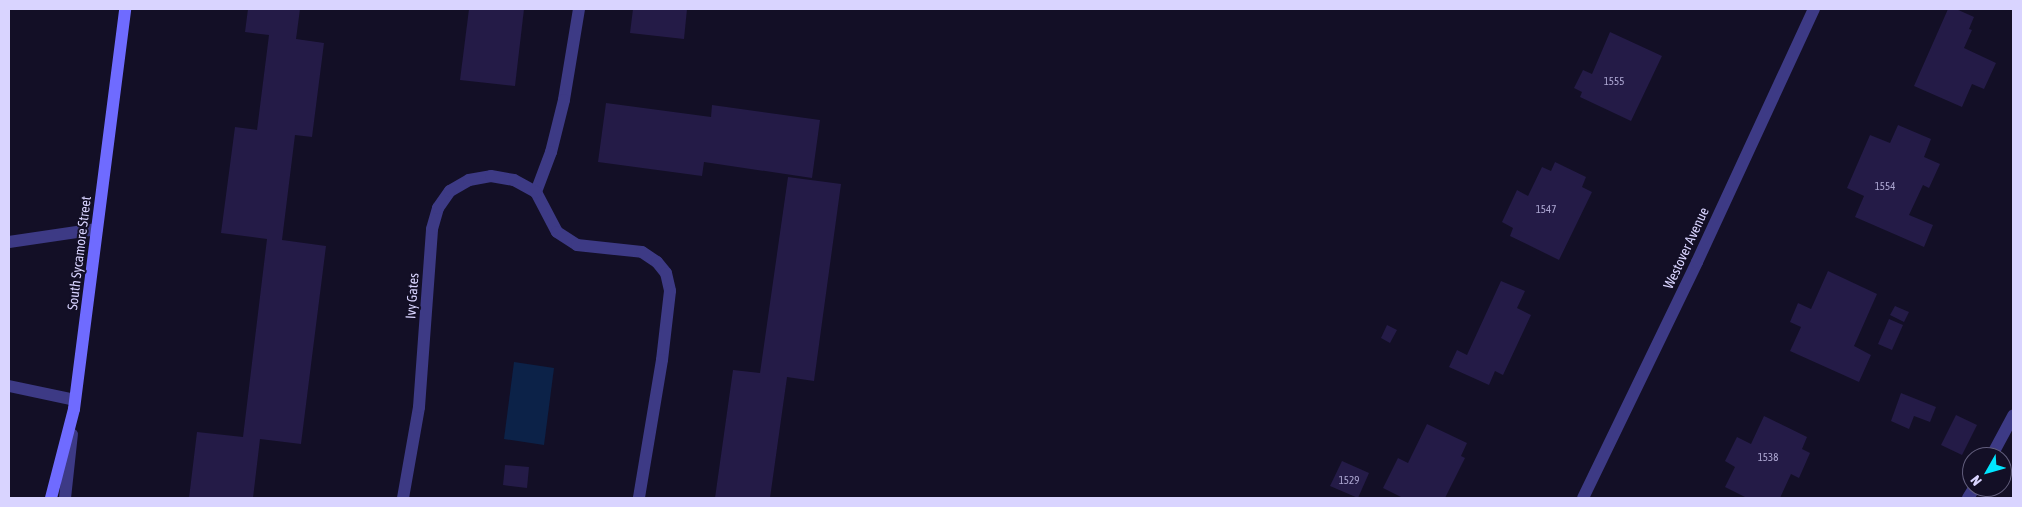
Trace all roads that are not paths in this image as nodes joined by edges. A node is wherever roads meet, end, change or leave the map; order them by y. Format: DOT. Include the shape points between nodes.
graph roads {
  1 [pos="125,9"];
  2 [pos="578,9"];
  3 [pos="1814,9"];
  4 [pos="536,192"];
  5 [pos="97,229"];
  6 [pos="9,242"];
  7 [pos="9,386"];
  8 [pos="75,404"];
  9 [pos="2013,416"];
  10 [pos="1996,447"];
  11 [pos="51,498"];
  12 [pos="65,498"];
  13 [pos="403,498"];
  14 [pos="639,498"];
  15 [pos="1583,498"];
  1 -- 5 [label="main road, South Sycamore Street"];
  2 -- 4 [label="street" via="564,100 552,152"];
  3 -- 15 [label="street, Westover Avenue"];
  4 -- 13 [label="street, Ivy Gates" via="514,180 491,176 469,180 450,191 438,208 432,230 419,407"];
  4 -- 14 [label="street" via="557,232 577,246 642,252 666,273 670,291 662,360"];
  5 -- 6 [label="street"];
  5 -- 8 [label="main road, South Sycamore Street"];
  7 -- 8 [label="street"];
  8 -- 11 [label="main road, South Sycamore Street"];
  8 -- 12 [label="street"];
  9 -- 10 [label="street"];
}
